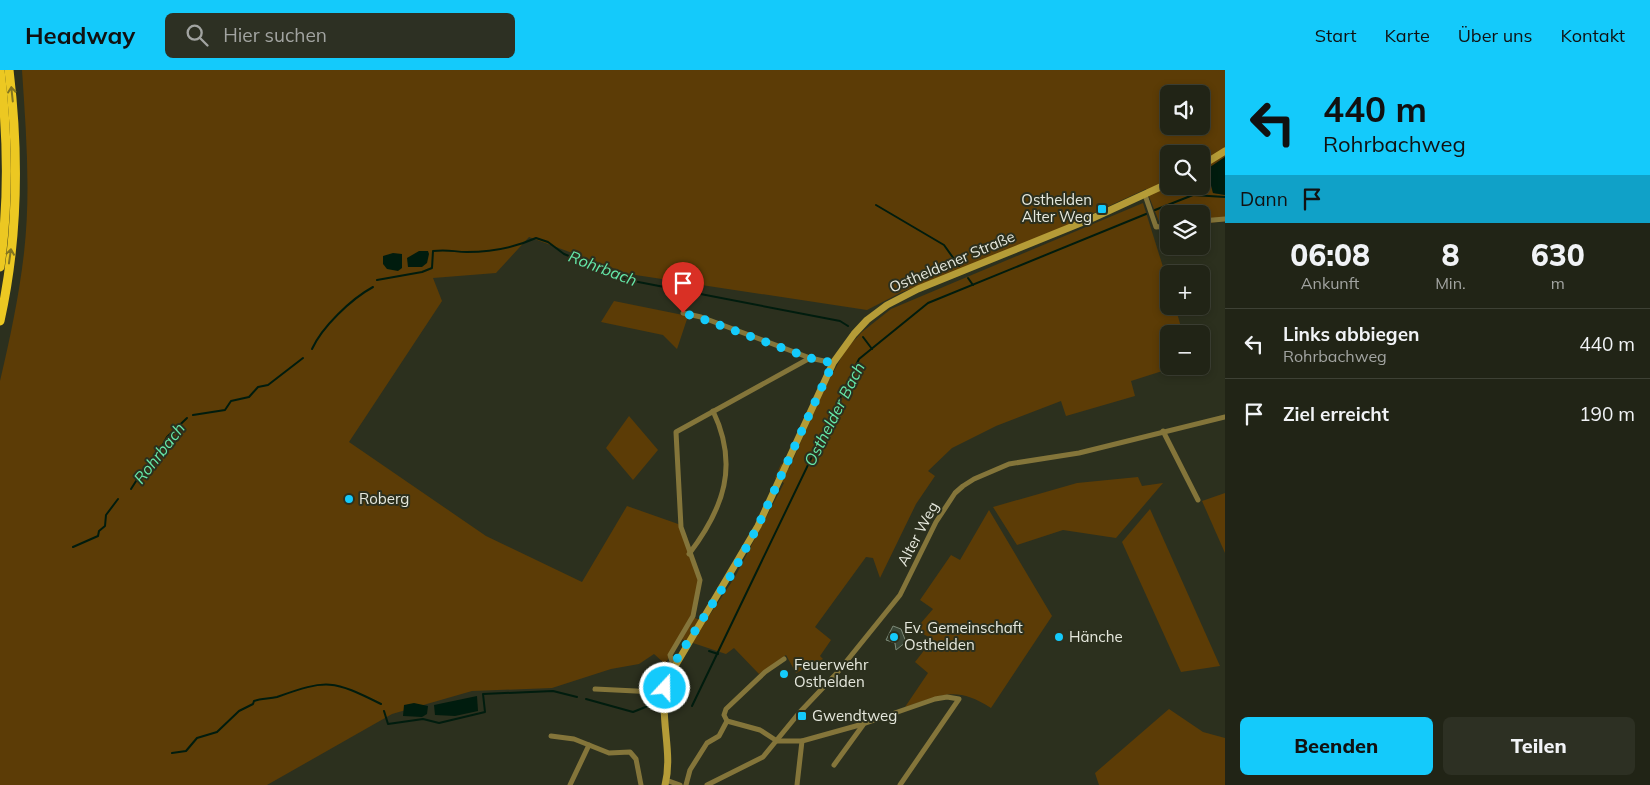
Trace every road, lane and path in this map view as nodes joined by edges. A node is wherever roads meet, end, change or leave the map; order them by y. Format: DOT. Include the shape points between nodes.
graph roads {
  1 [pos="0,70"];
  2 [pos="9,70"];
  3 [pos="1225,151"];
  4 [pos="1210,160"];
  5 [pos="1160,188"];
  6 [pos="1145,195"];
  7 [pos="1225,219"];
  8 [pos="1210,220"];
  9 [pos="1160,227"];
  10 [pos="0,266"];
  11 [pos="683,313"];
  12 [pos="0,322"];
  13 [pos="810,358"];
  14 [pos="833,363"];
  15 [pos="712,411"];
  16 [pos="1225,417"];
  17 [pos="1163,431"];
  18 [pos="1198,500"];
  19 [pos="689,554"];
  20 [pos="784,659"];
  21 [pos="673,665"];
  22 [pos="595,689"];
  23 [pos="664,695"];
  24 [pos="727,721"];
  25 [pos="863,724"];
  26 [pos="551,736"];
  27 [pos="777,741"];
  28 [pos="802,741"];
  29 [pos="589,745"];
  30 [pos="834,765"];
  31 [pos="666,782"];
  32 [pos="570,785"];
  33 [pos="641,785"];
  34 [pos="680,785"];
  35 [pos="686,785"];
  36 [pos="707,785"];
  37 [pos="797,785"];
  38 [pos="900,785"];
  1 -- 10 [label="highway" via="6,173"];
  12 -- 2 [label="highway, one-way" via="12,236 15,173"];
  3 -- 4 [label="main road"];
  5 -- 6 [label="main road, Ostheldener Straße"];
  6 -- 9 [label="street" via="1156,227"];
  6 -- 14 [label="main road, Ostheldener Straße" via="887,305 854,334"];
  7 -- 8 [label="street"];
  11 -- 13 [label="street"];
  13 -- 14 [label="street"];
  13 -- 15 [label="street"];
  14 -- 21 [label="main road, Ostheldener Straße" via="758,526 733,572"];
  15 -- 19 [label="street" via="726,444 726,478 701,539"];
  15 -- 19 [label="street" via="676,432 681,527"];
  16 -- 17 [label="street, Alter Weg"];
  17 -- 18 [label="street"];
  17 -- 27 [label="street, Alter Weg" via="1079,453 1010,464 974,478 963,486 936,522 900,594"];
  19 -- 21 [label="street" via="700,580 699,591 693,616 670,654"];
  20 -- 24 [label="street" via="765,672 726,709"];
  21 -- 23 [label="main road, Ostheldener Straße"];
  22 -- 23 [label="street"];
  23 -- 31 [label="main road, Ostheldener Straße"];
  24 -- 27 [label="street" via="760,730"];
  24 -- 35 [label="street" via="719,736 708,743 690,770"];
  25 -- 28 [label="street"];
  25 -- 30 [label="street"];
  25 -- 38 [label="street" via="935,700 959,699"];
  26 -- 29 [label="street"];
  27 -- 28 [label="street"];
  27 -- 36 [label="street, Alter Weg" via="763,757"];
  28 -- 37 [label="street"];
  29 -- 32 [label="street"];
  29 -- 33 [label="street" via="609,752 630,752 636,759"];
  31 -- 34 [label="street"];
}
